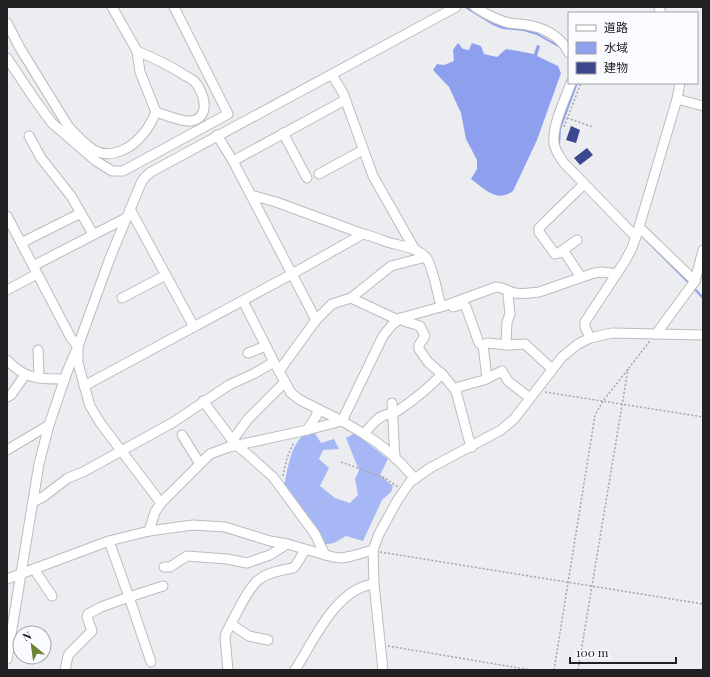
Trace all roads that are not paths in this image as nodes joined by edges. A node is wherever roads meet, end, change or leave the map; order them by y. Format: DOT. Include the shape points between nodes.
graph roads {
  1 [pos="112,7"];
  2 [pos="174,7"];
  3 [pos="456,7"];
  4 [pos="475,7"];
  5 [pos="7,23"];
  6 [pos="137,51"];
  7 [pos="568,51"];
  8 [pos="7,58"];
  9 [pos="332,75"];
  10 [pos="571,84"];
  11 [pos="680,84"];
  12 [pos="677,99"];
  13 [pos="345,100"];
  14 [pos="703,106"];
  15 [pos="156,112"];
  16 [pos="283,133"];
  17 [pos="217,135"];
  18 [pos="29,136"];
  19 [pos="363,150"];
  20 [pos="233,161"];
  21 [pos="319,174"];
  22 [pos="307,178"];
  23 [pos="584,184"];
  24 [pos="251,195"];
  25 [pos="130,209"];
  26 [pos="80,213"];
  27 [pos="7,217"];
  28 [pos="126,218"];
  29 [pos="639,227"];
  30 [pos="93,234"];
  31 [pos="364,234"];
  32 [pos="636,237"];
  33 [pos="577,240"];
  34 [pos="21,243"];
  35 [pos="415,250"];
  36 [pos="563,250"];
  37 [pos="703,250"];
  38 [pos="426,257"];
  39 [pos="35,270"];
  40 [pos="292,274"];
  41 [pos="617,274"];
  42 [pos="166,275"];
  43 [pos="581,277"];
  44 [pos="692,286"];
  45 [pos="7,290"];
  46 [pos="509,290"];
  47 [pos="122,298"];
  48 [pos="351,298"];
  49 [pos="243,301"];
  50 [pos="442,306"];
  51 [pos="399,319"];
  52 [pos="316,320"];
  53 [pos="194,327"];
  54 [pos="656,334"];
  55 [pos="703,335"];
  56 [pos="590,338"];
  57 [pos="483,345"];
  58 [pos="506,345"];
  59 [pos="78,346"];
  60 [pos="266,346"];
  61 [pos="38,350"];
  62 [pos="248,353"];
  63 [pos="7,360"];
  64 [pos="274,362"];
  65 [pos="552,369"];
  66 [pos="279,372"];
  67 [pos="442,374"];
  68 [pos="25,375"];
  69 [pos="39,378"];
  70 [pos="487,378"];
  71 [pos="65,379"];
  72 [pos="285,382"];
  73 [pos="84,386"];
  74 [pos="456,391"];
  75 [pos="7,397"];
  76 [pos="530,398"];
  77 [pos="203,402"];
  78 [pos="392,403"];
  79 [pos="317,409"];
  80 [pos="393,413"];
  81 [pos="342,422"];
  82 [pos="49,425"];
  83 [pos="303,430"];
  84 [pos="364,434"];
  85 [pos="182,435"];
  86 [pos="234,443"];
  87 [pos="472,446"];
  88 [pos="7,450"];
  89 [pos="122,450"];
  90 [pos="395,458"];
  91 [pos="200,464"];
  92 [pos="415,479"];
  93 [pos="33,502"];
  94 [pos="161,503"];
  95 [pos="149,530"];
  96 [pos="109,541"];
  97 [pos="287,544"];
  98 [pos="305,550"];
  99 [pos="372,550"];
  100 [pos="325,555"];
  101 [pos="164,567"];
  102 [pos="34,570"];
  103 [pos="21,574"];
  104 [pos="7,579"];
  105 [pos="374,584"];
  106 [pos="163,586"];
  107 [pos="52,596"];
  108 [pos="129,597"];
  109 [pos="231,624"];
  110 [pos="268,640"];
  111 [pos="7,659"];
  112 [pos="151,662"];
  113 [pos="65,670"];
  114 [pos="228,670"];
  115 [pos="295,670"];
  116 [pos="383,670"];
  1 -- 6 [label="street"];
  2 -- 8 [label="street" via="228,114 123,171 112,170 96,161 52,123"];
  3 -- 9 [label="street"];
  4 -- 7 [label="street" via="496,19 540,28 556,36"];
  5 -- 15 [label="street" via="68,126 78,138 94,150 108,154 128,148 143,134"];
  6 -- 15 [label="street" via="140,72"];
  6 -- 15 [label="street" via="169,65 193,80 202,94 204,107 198,119 190,121"];
  9 -- 13 [label="street"];
  9 -- 17 [label="street"];
  10 -- 23 [label="street" via="556,127 554,144 564,163"];
  11 -- 12 [label="street"];
  12 -- 14 [label="street"];
  12 -- 29 [label="street"];
  13 -- 16 [label="street"];
  13 -- 19 [label="street"];
  16 -- 20 [label="street"];
  16 -- 22 [label="street"];
  17 -- 20 [label="street"];
  17 -- 25 [label="street" via="145,177"];
  18 -- 26 [label="street" via="41,158 71,196"];
  19 -- 21 [label="street"];
  19 -- 35 [label="street" via="373,176"];
  20 -- 24 [label="street"];
  23 -- 32 [label="street"];
  23 -- 36 [label="street" via="539,228 539,232 553,252 557,254"];
  24 -- 31 [label="street"];
  24 -- 40 [label="street"];
  25 -- 28 [label="street"];
  25 -- 42 [label="street"];
  26 -- 30 [label="street"];
  26 -- 34 [label="street"];
  27 -- 34 [label="street"];
  28 -- 30 [label="street"];
  28 -- 59 [label="street"];
  29 -- 32 [label="street"];
  29 -- 44 [label="street"];
  30 -- 39 [label="street"];
  31 -- 35 [label="street"];
  31 -- 40 [label="street"];
  32 -- 41 [label="street"];
  33 -- 36 [label="street"];
  34 -- 39 [label="street"];
  35 -- 38 [label="street"];
  36 -- 43 [label="street"];
  37 -- 44 [label="street"];
  38 -- 48 [label="street" via="391,266"];
  38 -- 50 [label="street"];
  39 -- 45 [label="street"];
  39 -- 59 [label="street" via="71,338"];
  40 -- 49 [label="street"];
  40 -- 52 [label="street"];
  41 -- 43 [label="street" via="603,272"];
  41 -- 56 [label="street" via="586,318 585,327"];
  42 -- 47 [label="street"];
  42 -- 53 [label="street"];
  43 -- 46 [label="street" via="540,292 515,293"];
  44 -- 54 [label="street"];
  46 -- 50 [label="street" via="496,287"];
  46 -- 58 [label="street" via="510,314"];
  48 -- 51 [label="street"];
  48 -- 52 [label="street" via="332,304"];
  49 -- 53 [label="street"];
  49 -- 60 [label="street"];
  50 -- 51 [label="street"];
  50 -- 57 [label="street" via="447,308 465,305 479,343"];
  51 -- 67 [label="street" via="420,326 425,336 419,349 428,362"];
  51 -- 81 [label="street" via="383,336"];
  52 -- 66 [label="street"];
  53 -- 73 [label="street"];
  54 -- 55 [label="street"];
  54 -- 56 [label="street" via="612,333"];
  56 -- 65 [label="street" via="569,350"];
  57 -- 58 [label="street"];
  57 -- 70 [label="street"];
  58 -- 65 [label="street" via="528,345"];
  59 -- 71 [label="street"];
  59 -- 73 [label="street" via="78,363"];
  60 -- 62 [label="street"];
  60 -- 64 [label="street"];
  61 -- 69 [label="street"];
  63 -- 68 [label="street"];
  64 -- 66 [label="street"];
  64 -- 77 [label="street" via="229,385"];
  65 -- 76 [label="street"];
  66 -- 72 [label="street"];
  67 -- 74 [label="street"];
  67 -- 80 [label="street" via="426,391"];
  68 -- 69 [label="street"];
  68 -- 75 [label="street"];
  69 -- 71 [label="street"];
  70 -- 74 [label="street" via="462,386"];
  70 -- 76 [label="street" via="502,371 508,381"];
  71 -- 82 [label="street"];
  72 -- 79 [label="street" via="291,393"];
  72 -- 86 [label="street" via="248,419"];
  73 -- 89 [label="street" via="90,406"];
  74 -- 87 [label="street"];
  76 -- 87 [label="street" via="514,419 501,430"];
  77 -- 86 [label="street"];
  77 -- 89 [label="street" via="172,424"];
  78 -- 80 [label="street"];
  79 -- 81 [label="street"];
  79 -- 83 [label="street" via="317,415"];
  80 -- 84 [label="street" via="379,418"];
  80 -- 90 [label="street"];
  81 -- 83 [label="street"];
  81 -- 84 [label="street"];
  82 -- 88 [label="street"];
  82 -- 93 [label="street"];
  83 -- 86 [label="street"];
  84 -- 90 [label="street"];
  85 -- 91 [label="street"];
  86 -- 91 [label="street" via="210,454"];
  86 -- 100 [label="street" via="280,486 314,534"];
  87 -- 92 [label="street" via="430,468"];
  89 -- 93 [label="street" via="68,478"];
  89 -- 94 [label="street"];
  90 -- 92 [label="street"];
  91 -- 94 [label="street"];
  92 -- 99 [label="street" via="404,491"];
  93 -- 103 [label="street"];
  94 -- 95 [label="street"];
  95 -- 96 [label="street"];
  95 -- 97 [label="street" via="193,525 226,527"];
  96 -- 102 [label="street"];
  96 -- 108 [label="street"];
  97 -- 98 [label="street"];
  97 -- 101 [label="street" via="270,555 247,563 187,556 170,567"];
  98 -- 100 [label="street"];
  98 -- 109 [label="street" via="293,568 269,574 254,584"];
  99 -- 100 [label="street" via="342,558"];
  99 -- 105 [label="street"];
  102 -- 103 [label="street"];
  102 -- 107 [label="street"];
  103 -- 104 [label="street"];
  103 -- 111 [label="street"];
  105 -- 115 [label="street" via="343,599 328,616"];
  105 -- 116 [label="street"];
  106 -- 108 [label="street"];
  108 -- 112 [label="street"];
  108 -- 113 [label="street" via="88,614 92,631 70,653"];
  109 -- 110 [label="street" via="249,636"];
  109 -- 114 [label="street" via="225,638"];
}
